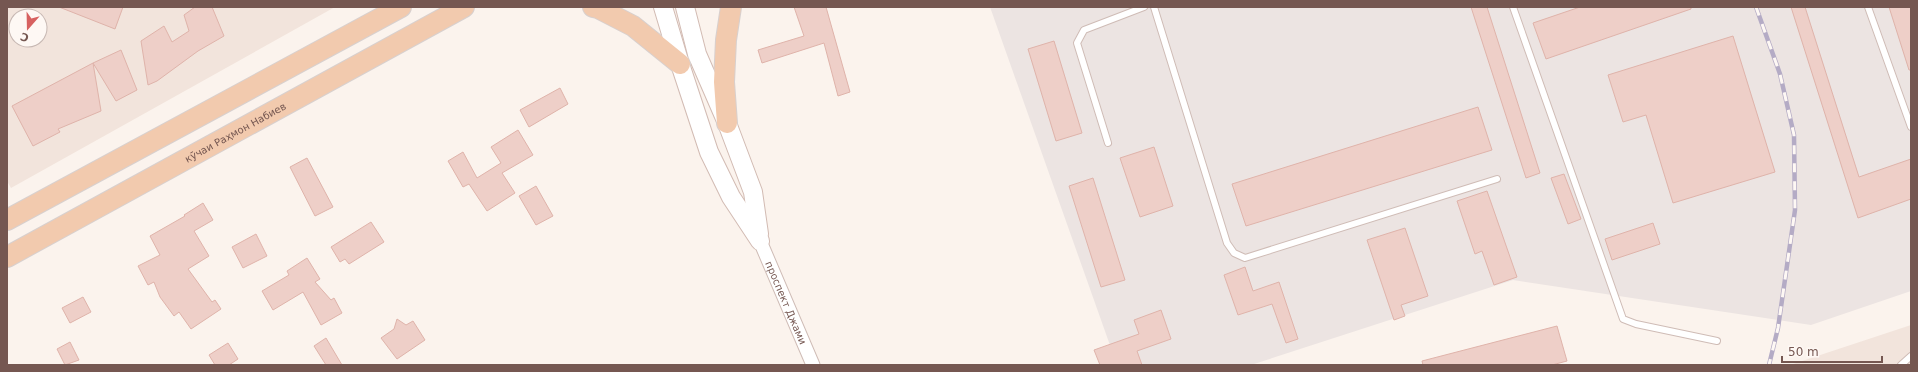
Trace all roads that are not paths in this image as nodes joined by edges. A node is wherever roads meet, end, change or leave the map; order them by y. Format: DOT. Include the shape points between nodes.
graph roads {
  1 [pos="402,7"];
  2 [pos="464,7"];
  3 [pos="593,7"];
  4 [pos="663,7"];
  5 [pos="685,7"];
  6 [pos="731,7"];
  7 [pos="1144,7"];
  8 [pos="1154,7"];
  9 [pos="1513,7"];
  10 [pos="1868,7"];
  11 [pos="342,40"];
  12 [pos="680,64"];
  13 [pos="354,67"];
  14 [pos="727,123"];
  15 [pos="1911,127"];
  16 [pos="1108,143"];
  17 [pos="1497,179"];
  18 [pos="9,214"];
  19 [pos="760,241"];
  20 [pos="7,257"];
  21 [pos="1717,341"];
  22 [pos="1911,356"];
  23 [pos="813,365"];
  24 [pos="1901,365"];
  1 -- 11 [label="main road"];
  2 -- 13 [label="main road, кӯчаи Раҳмон Набиев"];
  3 -- 12 [label="main road" via="633,26"];
  4 -- 12 [label="street"];
  5 -- 14 [label="street" via="697,54"];
  6 -- 14 [label="main road" via="724,82"];
  7 -- 16 [label="lane" via="1084,30 1076,43"];
  8 -- 17 [label="lane" via="1227,242 1234,253 1244,258"];
  9 -- 21 [label="lane" via="1623,319"];
  10 -- 15 [label="lane"];
  11 -- 13 [label="main road"];
  11 -- 18 [label="main road"];
  12 -- 19 [label="street" via="709,152 731,197"];
  13 -- 20 [label="main road, кӯчаи Раҳмон Набиев"];
  14 -- 19 [label="street" via="752,192"];
  19 -- 23 [label="street, проспект Джами"];
  22 -- 24 [label="lane"];
}
